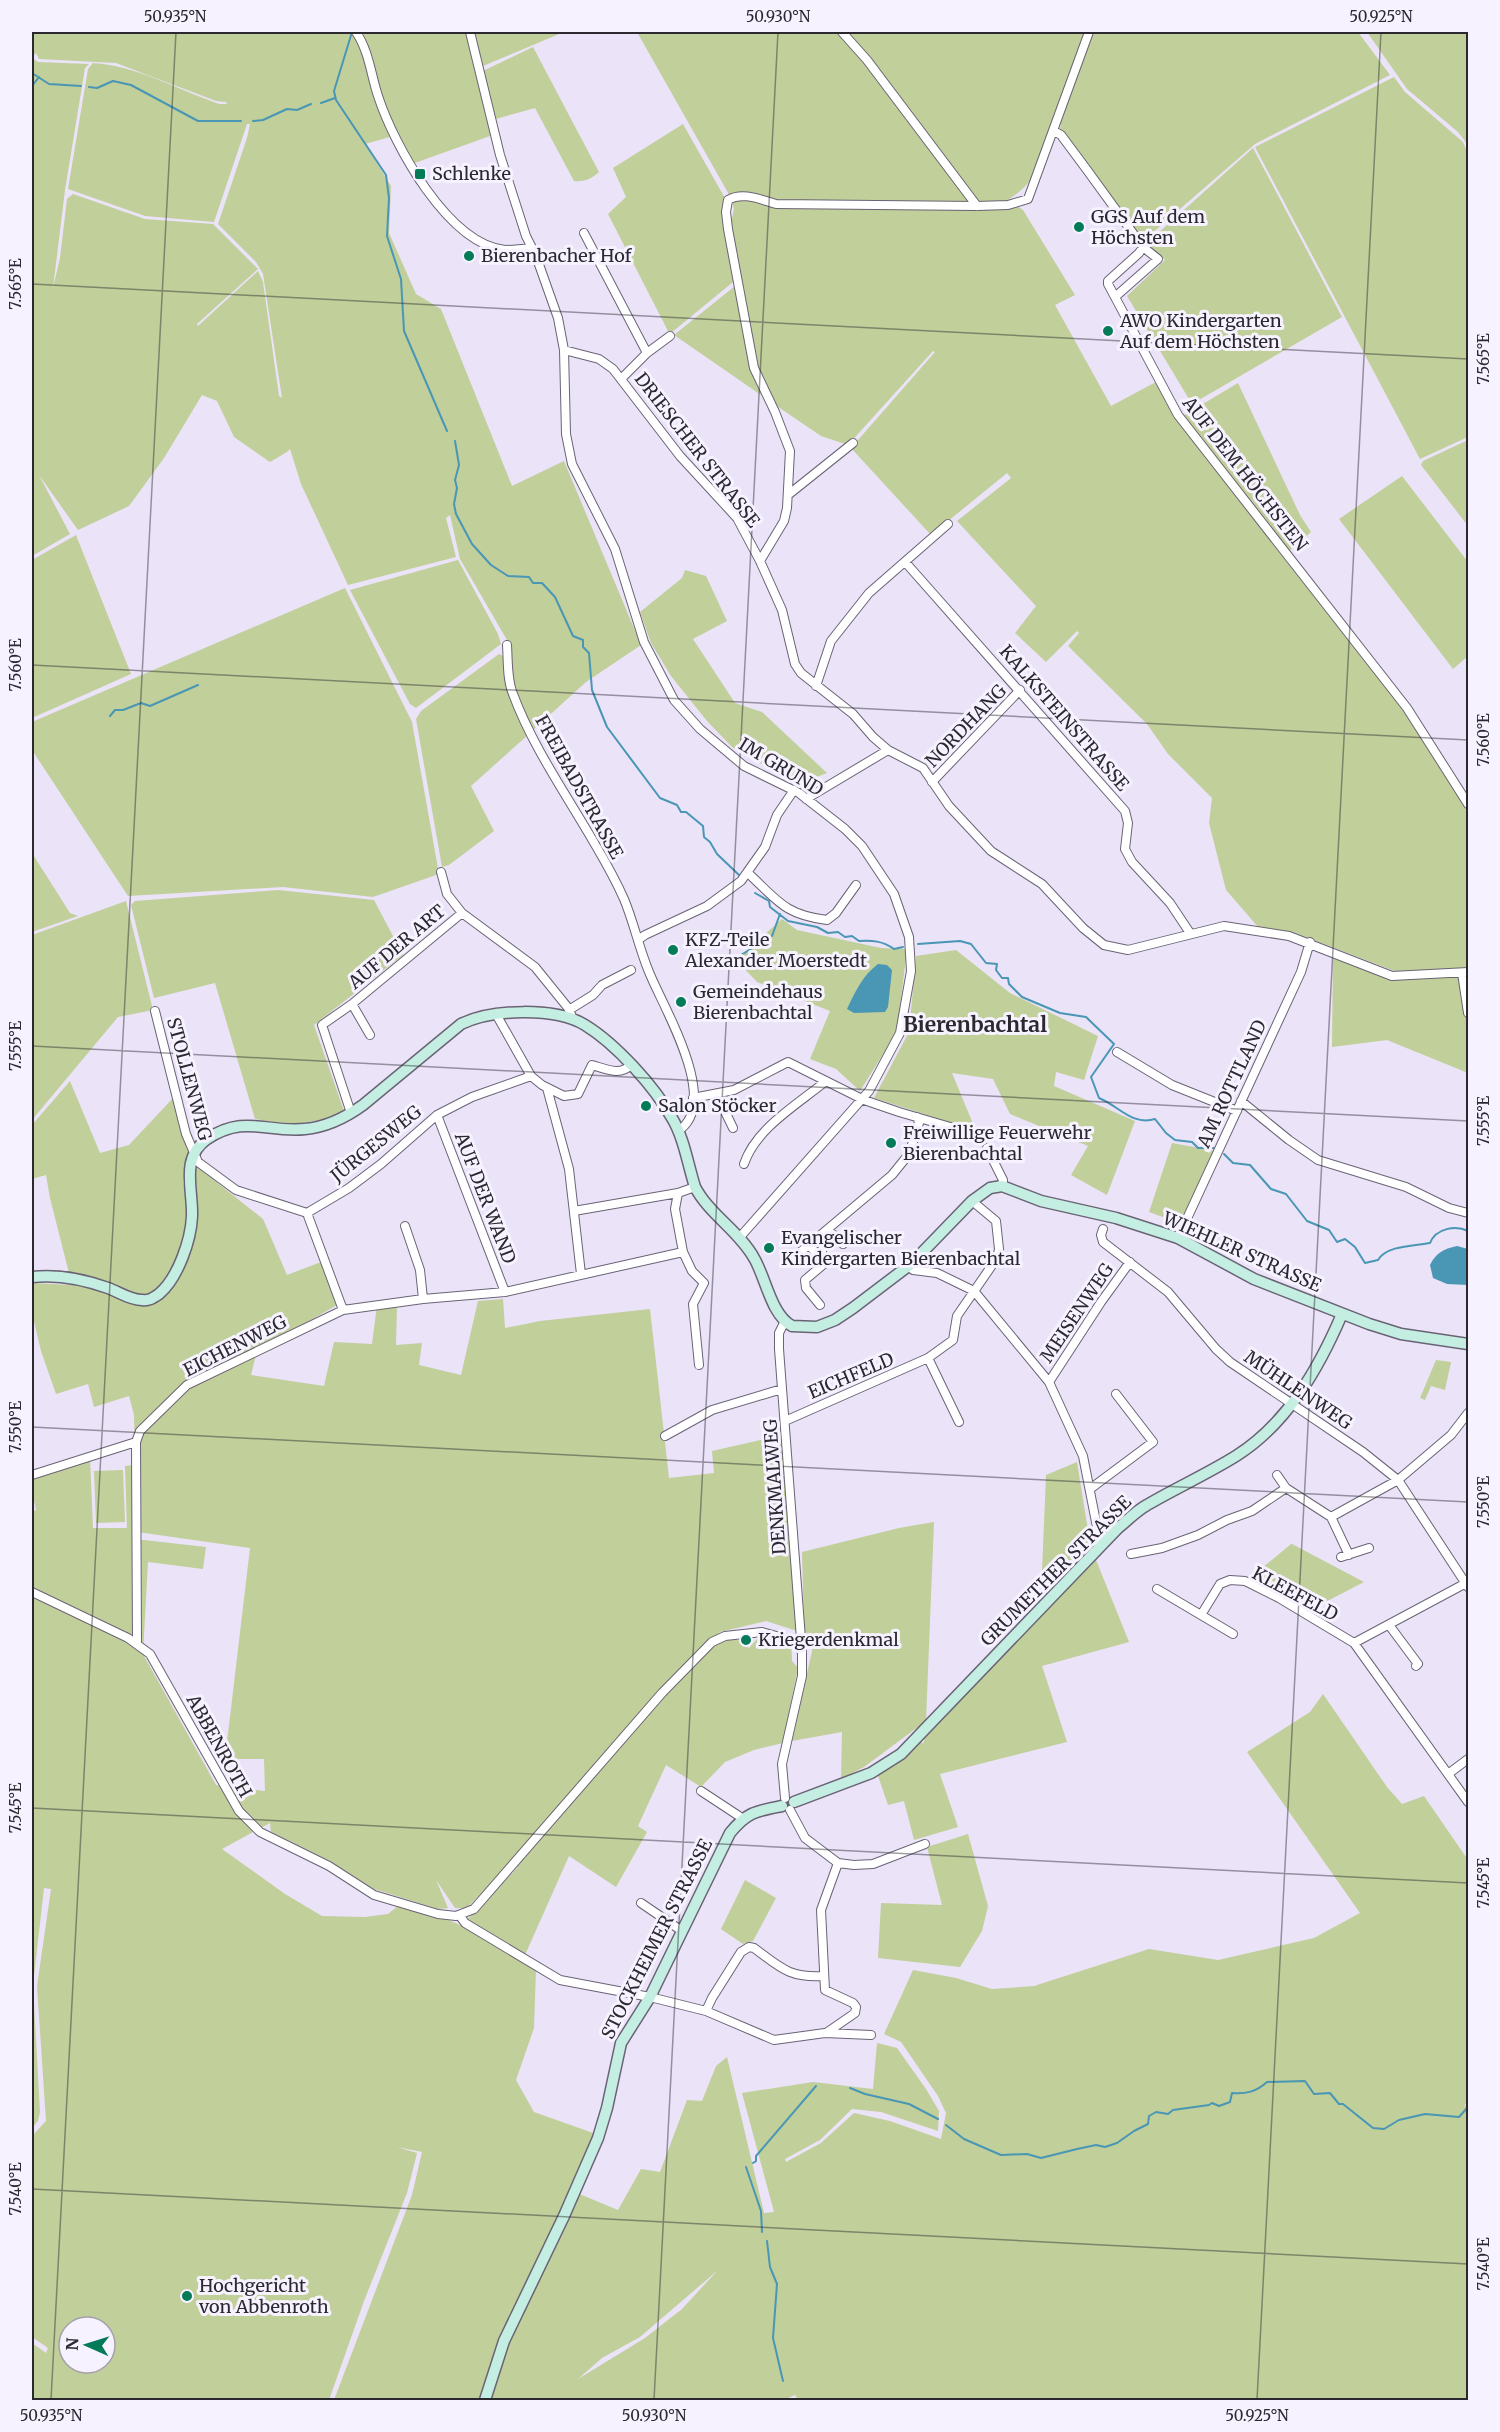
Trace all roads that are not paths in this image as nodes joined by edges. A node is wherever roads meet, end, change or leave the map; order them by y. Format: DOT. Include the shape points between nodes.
graph roads {
  1 [pos="357,32"];
  2 [pos="470,32"];
  3 [pos="842,32"];
  4 [pos="1089,32"];
  5 [pos="1054,131"];
  6 [pos="977,206"];
  7 [pos="584,233"];
  8 [pos="1143,247"];
  9 [pos="532,248"];
  10 [pos="1115,297"];
  11 [pos="670,336"];
  12 [pos="564,350"];
  13 [pos="647,353"];
  14 [pos="622,378"];
  15 [pos="853,443"];
  16 [pos="788,495"];
  17 [pos="948,524"];
  18 [pos="760,561"];
  19 [pos="906,562"];
  20 [pos="507,645"];
  21 [pos="816,686"];
  22 [pos="1020,690"];
  23 [pos="888,750"];
  24 [pos="933,782"];
  25 [pos="794,790"];
  26 [pos="806,798"];
  27 [pos="1468,804"];
  28 [pos="441,872"];
  29 [pos="748,873"];
  30 [pos="856,885"];
  31 [pos="462,913"];
  32 [pos="1190,933"];
  33 [pos="638,940"];
  34 [pos="1310,942"];
  35 [pos="631,970"];
  36 [pos="1465,973"];
  37 [pos="352,1004"];
  38 [pos="155,1011"];
  39 [pos="1468,1013"];
  40 [pos="496,1014"];
  41 [pos="571,1015"];
  42 [pos="370,1035"];
  43 [pos="1117,1052"];
  44 [pos="631,1065"];
  45 [pos="531,1076"];
  46 [pos="826,1081"];
  47 [pos="547,1088"];
  48 [pos="717,1095"];
  49 [pos="693,1098"];
  50 [pos="864,1100"];
  51 [pos="1241,1101"];
  52 [pos="1237,1111"];
  53 [pos="351,1113"];
  54 [pos="437,1114"];
  55 [pos="917,1117"];
  56 [pos="733,1128"];
  57 [pos="678,1131"];
  58 [pos="981,1136"];
  59 [pos="987,1148"];
  60 [pos="195,1155"];
  61 [pos="744,1164"];
  62 [pos="1002,1186"];
  63 [pos="695,1187"];
  64 [pos="678,1193"];
  65 [pos="972,1201"];
  66 [pos="574,1211"];
  67 [pos="308,1213"];
  68 [pos="1468,1214"];
  69 [pos="405,1226"];
  70 [pos="1103,1229"];
  71 [pos="828,1230"];
  72 [pos="740,1237"];
  73 [pos="1178,1238"];
  74 [pos="843,1244"];
  75 [pos="809,1245"];
  76 [pos="683,1252"];
  77 [pos="820,1258"];
  78 [pos="792,1259"];
  79 [pos="1130,1262"];
  80 [pos="908,1266"];
  81 [pos="581,1274"];
  82 [pos="32,1277"];
  83 [pos="974,1291"];
  84 [pos="505,1292"];
  85 [pos="423,1299"];
  86 [pos="820,1305"];
  87 [pos="343,1310"];
  88 [pos="1342,1314"];
  89 [pos="785,1321"];
  90 [pos="1468,1344"];
  91 [pos="928,1358"];
  92 [pos="699,1365"];
  93 [pos="1049,1382"];
  94 [pos="782,1389"];
  95 [pos="1116,1394"];
  96 [pos="1291,1404"];
  97 [pos="1468,1413"];
  98 [pos="785,1421"];
  99 [pos="959,1422"];
  100 [pos="665,1436"];
  101 [pos="136,1442"];
  102 [pos="32,1474"];
  103 [pos="1277,1475"];
  104 [pos="1398,1480"];
  105 [pos="1286,1488"];
  106 [pos="1090,1489"];
  107 [pos="1331,1516"];
  108 [pos="1099,1548"];
  109 [pos="1369,1548"];
  110 [pos="1131,1554"];
  111 [pos="1468,1584"];
  112 [pos="1157,1589"];
  113 [pos="32,1592"];
  114 [pos="1201,1615"];
  115 [pos="1389,1625"];
  116 [pos="1233,1634"];
  117 [pos="136,1642"];
  118 [pos="1354,1643"];
  119 [pos="802,1652"];
  120 [pos="1416,1666"];
  121 [pos="1468,1759"];
  122 [pos="1448,1774"];
  123 [pos="701,1791"];
  124 [pos="1468,1802"];
  125 [pos="788,1804"];
  126 [pos="742,1818"];
  127 [pos="925,1844"];
  128 [pos="838,1863"];
  129 [pos="640,1903"];
  130 [pos="460,1916"];
  131 [pos="682,1931"];
  132 [pos="824,1976"];
  133 [pos="650,1997"];
  134 [pos="706,2011"];
  135 [pos="825,2033"];
  136 [pos="871,2035"];
  137 [pos="486,2400"];
  1 -- 9 [label="street" via="392,130 430,196 465,231 485,244 504,250"];
  2 -- 9 [label="street, IM GRUND" via="489,113"];
  3 -- 6 [label="street"];
  4 -- 5 [label="street"];
  5 -- 6 [label="street" via="1028,199 1008,205"];
  5 -- 8 [label="street" via="1061,135"];
  6 -- 16 [label="street" via="776,204 746,196 728,200 726,212 754,368 790,451"];
  7 -- 13 [label="street"];
  8 -- 10 [label="street" via="1108,281"];
  8 -- 10 [label="street" via="1158,259"];
  9 -- 12 [label="street, IM GRUND" via="558,318"];
  10 -- 27 [label="street, AUF DEM HÖCHSTEN" via="1178,416 1407,708"];
  11 -- 13 [label="street"];
  12 -- 14 [label="street, DRIESCHER STRASSE" via="599,359"];
  12 -- 25 [label="street, IM GRUND" via="566,434 572,464 615,549 644,642 659,672 674,700 725,751 744,766"];
  13 -- 14 [label="street"];
  14 -- 18 [label="street, DRIESCHER STRASSE" via="680,456 736,518"];
  15 -- 16 [label="street"];
  16 -- 18 [label="street" via="784,521"];
  17 -- 19 [label="street"];
  18 -- 21 [label="street, DRIESCHER STRASSE" via="782,610 795,664"];
  19 -- 21 [label="street" via="869,594 831,641"];
  19 -- 22 [label="street, KALKSTEINSTRASSE"];
  20 -- 33 [label="street, FREIBADSTRASSE" via="512,692 533,739 623,899"];
  21 -- 23 [label="street, DRIESCHER STRASSE" via="853,714"];
  22 -- 24 [label="street, NORDHANG"];
  22 -- 32 [label="street, KALKSTEINSTRASSE" via="1125,811 1125,849"];
  23 -- 24 [label="street, DRIESCHER STRASSE" via="923,768"];
  23 -- 26 [label="street"];
  24 -- 32 [label="street, DRIESCHER STRASSE" via="991,852 1042,884 1104,945 1128,950"];
  25 -- 26 [label="street, IM GRUND"];
  25 -- 29 [label="street"];
  26 -- 50 [label="street, IM GRUND" via="862,846 894,894 909,937 911,971 900,1033"];
  28 -- 31 [label="street" via="447,894"];
  29 -- 30 [label="street" via="786,908 800,916 827,920"];
  29 -- 33 [label="street" via="707,906"];
  31 -- 37 [label="street, AUF DER ART"];
  31 -- 41 [label="street" via="535,967"];
  32 -- 34 [label="street, DRIESCHER STRASSE" via="1224,927"];
  33 -- 49 [label="street" via="686,1052"];
  34 -- 36 [label="street, DRIESCHER STRASSE" via="1392,976"];
  34 -- 51 [label="street, AM ROTTLAND" via="1301,972"];
  35 -- 41 [label="street" via="602,985"];
  36 -- 39 [label="street"];
  37 -- 42 [label="street, AUF DER ART"];
  37 -- 53 [label="street, AUF DER ART" via="322,1025"];
  38 -- 60 [label="street, STOLLENWEG" via="186,1134"];
  40 -- 41 [label="main road"];
  40 -- 45 [label="street"];
  40 -- 53 [label="main road" via="460,1024"];
  41 -- 44 [label="main road"];
  43 -- 52 [label="street" via="1172,1085"];
  44 -- 47 [label="street" via="625,1071 616,1071 592,1065 578,1094 571,1097"];
  44 -- 57 [label="main road" via="662,1102"];
  45 -- 47 [label="street"];
  45 -- 54 [label="street, JÜRGESWEG"];
  46 -- 48 [label="street" via="788,1062"];
  46 -- 50 [label="street"];
  46 -- 61 [label="street" via="749,1149"];
  47 -- 66 [label="street" via="569,1169"];
  48 -- 49 [label="street"];
  48 -- 56 [label="street"];
  49 -- 57 [label="street" via="687,1126"];
  50 -- 55 [label="street"];
  50 -- 72 [label="street, IM GRUND"];
  51 -- 52 [label="street, AM ROTTLAND"];
  51 -- 68 [label="street" via="1318,1160 1406,1187"];
  52 -- 73 [label="street, AM ROTTLAND"];
  53 -- 60 [label="main road" via="324,1126 303,1129 258,1125 231,1128 204,1141"];
  54 -- 67 [label="street, JÜRGESWEG" via="381,1164"];
  54 -- 84 [label="street, AUF DER WAND"];
  55 -- 58 [label="street"];
  55 -- 71 [label="street" via="914,1139 902,1163"];
  57 -- 63 [label="main road"];
  59 -- 62 [label="street" via="1003,1180"];
  60 -- 67 [label="street" via="198,1162 236,1190"];
  60 -- 82 [label="main road" via="188,1180 190,1233 170,1282 160,1293 141,1300 72,1278"];
  62 -- 65 [label="main road" via="990,1188"];
  62 -- 73 [label="main road, WIEHLER STRASSE" via="1041,1201 1116,1218"];
  63 -- 64 [label="street"];
  63 -- 72 [label="main road"];
  64 -- 66 [label="street"];
  64 -- 76 [label="street" via="675,1209"];
  65 -- 80 [label="main road"];
  65 -- 83 [label="street, EICHFELD" via="996,1221 999,1249"];
  66 -- 81 [label="street"];
  67 -- 87 [label="street"];
  69 -- 85 [label="street" via="420,1270"];
  70 -- 79 [label="street, MÜHLENWEG" via="1103,1242"];
  71 -- 74 [label="street"];
  71 -- 75 [label="street"];
  71 -- 77 [label="street"];
  72 -- 89 [label="main road"];
  73 -- 88 [label="main road, WIEHLER STRASSE" via="1236,1271"];
  75 -- 77 [label="street"];
  75 -- 78 [label="street"];
  76 -- 81 [label="street, EICHENWEG"];
  76 -- 92 [label="street" via="692,1271 704,1283 693,1304"];
  77 -- 86 [label="street" via="825,1263 808,1276 805,1284"];
  79 -- 93 [label="street, MEISENWEG"];
  79 -- 96 [label="street, MÜHLENWEG" via="1178,1302 1230,1362"];
  80 -- 83 [label="street" via="937,1273"];
  80 -- 89 [label="main road" via="836,1320 803,1328"];
  81 -- 84 [label="street, EICHENWEG"];
  83 -- 91 [label="street, EICHFELD" via="957,1316 953,1340"];
  83 -- 93 [label="street"];
  84 -- 85 [label="street, EICHENWEG"];
  85 -- 87 [label="street, EICHENWEG"];
  87 -- 101 [label="street, EICHENWEG" via="187,1385 140,1431"];
  88 -- 90 [label="main road, WIEHLER STRASSE" via="1401,1334"];
  88 -- 96 [label="main road, GRUMETHER STRASSE" via="1318,1364"];
  89 -- 94 [label="street, DENKMALWEG" via="779,1333"];
  91 -- 98 [label="street, EICHFELD"];
  91 -- 99 [label="street"];
  93 -- 106 [label="street" via="1083,1456"];
  94 -- 98 [label="street, DENKMALWEG"];
  94 -- 100 [label="street" via="712,1410"];
  95 -- 106 [label="street" via="1153,1442"];
  96 -- 104 [label="street, MÜHLENWEG"];
  96 -- 108 [label="main road, GRUMETHER STRASSE" via="1269,1430 1238,1455 1145,1506"];
  97 -- 104 [label="street" via="1451,1436"];
  98 -- 119 [label="street, DENKMALWEG"];
  101 -- 102 [label="street"];
  101 -- 117 [label="street"];
  103 -- 105 [label="street"];
  104 -- 107 [label="street"];
  104 -- 111 [label="street, MÜHLENWEG"];
  105 -- 107 [label="street"];
  105 -- 110 [label="street" via="1252,1511 1198,1535"];
  106 -- 108 [label="street"];
  107 -- 109 [label="street" via="1345,1556"];
  108 -- 125 [label="main road, GRUMETHER STRASSE" via="901,1754 871,1773"];
  111 -- 115 [label="street"];
  112 -- 114 [label="street"];
  113 -- 117 [label="street, ABBENROTH"];
  114 -- 116 [label="street"];
  114 -- 118 [label="street, KLEEFELD" via="1220,1584 1245,1581"];
  115 -- 118 [label="street"];
  115 -- 120 [label="street"];
  117 -- 130 [label="street, ABBENROTH" via="150,1654 238,1811 265,1835 393,1902"];
  118 -- 122 [label="street"];
  119 -- 125 [label="street, DENKMALWEG" via="802,1676 782,1764"];
  119 -- 130 [label="street" via="787,1639 762,1632 725,1636 712,1642 662,1693 490,1892 474,1909"];
  121 -- 122 [label="street"];
  122 -- 124 [label="street"];
  123 -- 126 [label="street"];
  125 -- 126 [label="main road"];
  125 -- 128 [label="street" via="805,1838"];
  126 -- 131 [label="main road, STOCKHEIMER STRASSE" via="730,1833"];
  127 -- 128 [label="street" via="873,1864"];
  128 -- 132 [label="street" via="821,1910"];
  129 -- 131 [label="street"];
  130 -- 133 [label="street" via="465,1923 560,1980"];
  131 -- 133 [label="main road, STOCKHEIMER STRASSE"];
  132 -- 134 [label="street" via="804,1977 785,1971 748,1947 741,1952"];
  132 -- 135 [label="street" via="825,1990 856,2007 855,2013"];
  133 -- 134 [label="street"];
  133 -- 137 [label="main road, STOCKHEIMER STRASSE" via="621,2043 608,2108 591,2154 504,2341"];
  134 -- 135 [label="street" via="774,2040"];
  135 -- 136 [label="street"];
}
